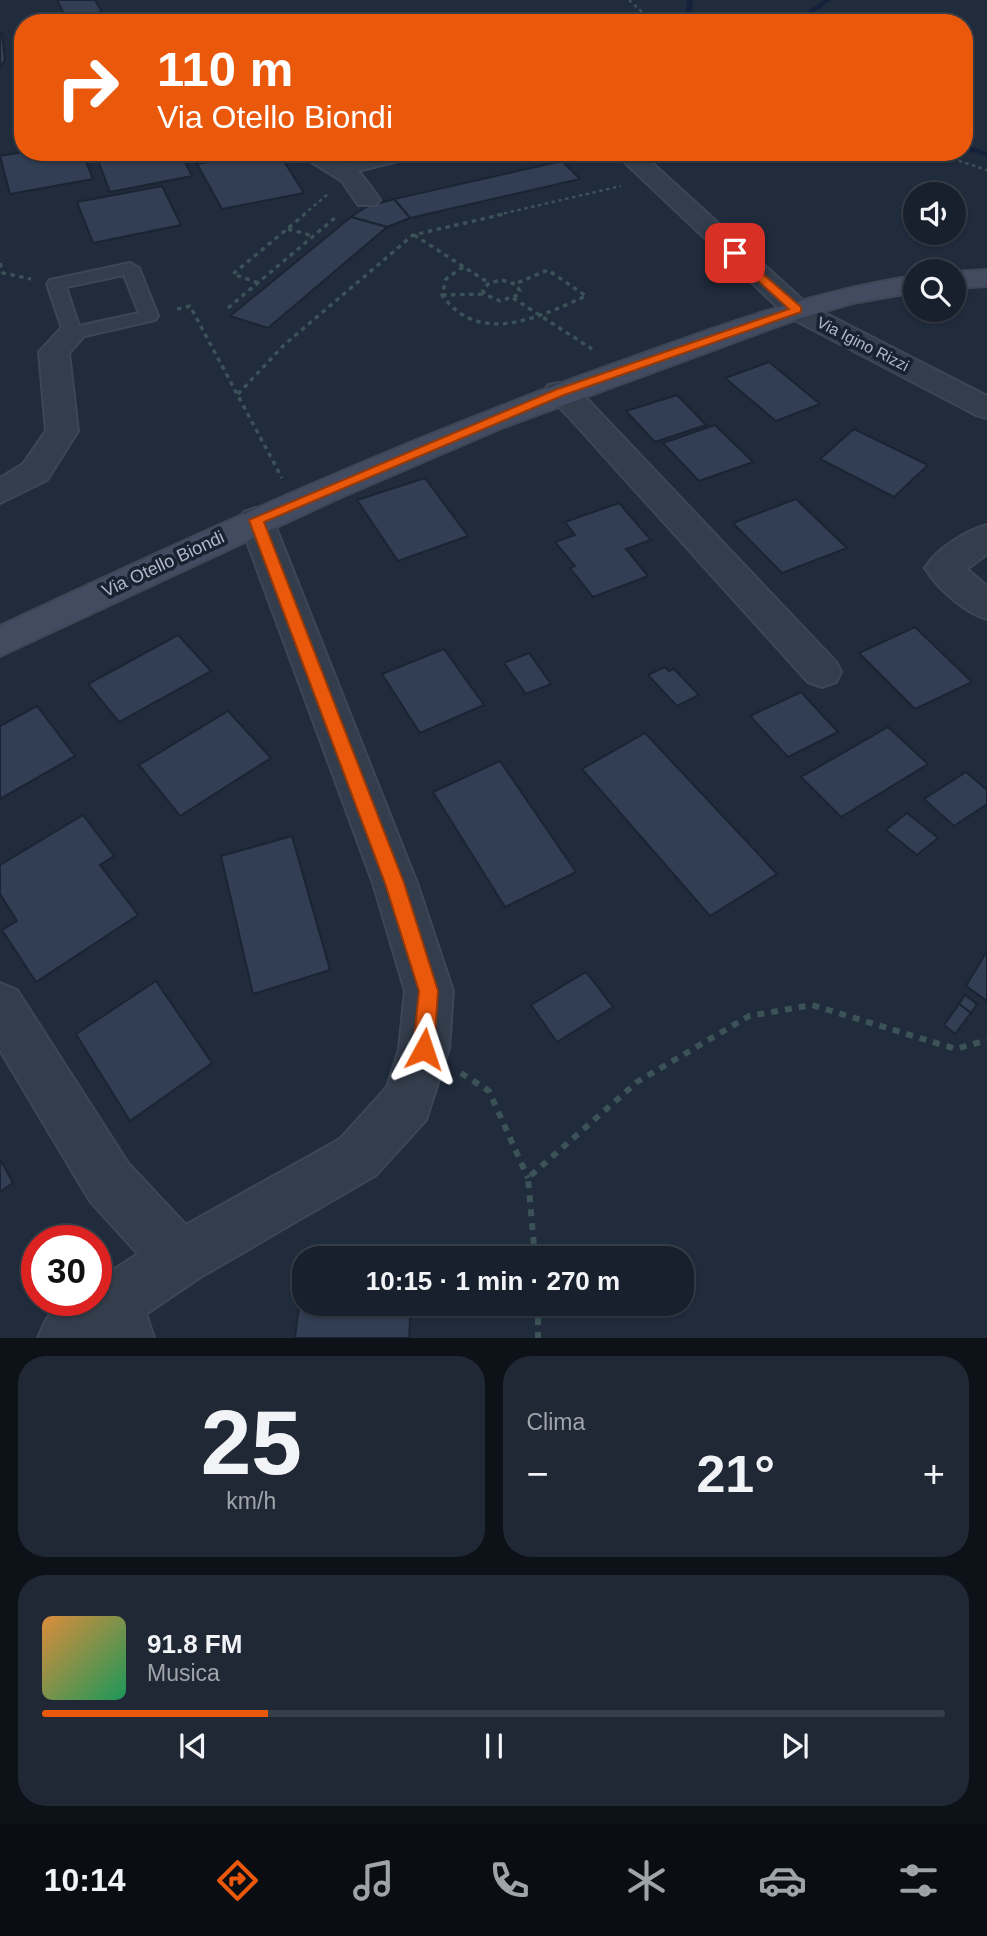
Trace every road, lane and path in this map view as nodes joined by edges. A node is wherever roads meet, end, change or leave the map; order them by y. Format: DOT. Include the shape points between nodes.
graph roads {
  1 [pos="629,0"];
  2 [pos="644,14"];
  3 [pos="326,161"];
  4 [pos="392,161"];
  5 [pos="635,161"];
  6 [pos="960,161"];
  7 [pos="987,170"];
  8 [pos="346,173"];
  9 [pos="653,178"];
  10 [pos="367,200"];
  11 [pos="335,217"];
  12 [pos="287,229"];
  13 [pos="413,235"];
  14 [pos="313,237"];
  15 [pos="0,263"];
  16 [pos="463,267"];
  17 [pos="987,278"];
  18 [pos="966,279"];
  19 [pos="258,283"];
  20 [pos="489,283"];
  21 [pos="56,284"];
  22 [pos="515,284"];
  23 [pos="903,287"];
  24 [pos="484,294"];
  25 [pos="442,295"];
  26 [pos="513,298"];
  27 [pos="228,308"];
  28 [pos="797,310"];
  29 [pos="149,316"];
  30 [pos="541,316"];
  31 [pos="72,333"];
  32 [pos="625,370"];
  33 [pos="559,393"];
  34 [pos="238,394"];
  35 [pos="987,408"];
  36 [pos="0,492"];
  37 [pos="276,511"];
  38 [pos="987,537"];
  39 [pos="987,606"];
  40 [pos="0,642"];
  41 [pos="822,672"];
  42 [pos="0,1006"];
  43 [pos="987,1040"];
  44 [pos="424,1049"];
  45 [pos="528,1178"];
  46 [pos="535,1246"];
  47 [pos="180,1259"];
  48 [pos="538,1316"];
  49 [pos="120,1320"];
  50 [pos="66,1338"];
  51 [pos="538,1338"];
  1 -- 2 [label="path"];
  3 -- 8 [label="street"];
  4 -- 8 [label="lane"];
  5 -- 9 [label="street, Via Igino Rizzi"];
  6 -- 7 [label="path"];
  8 -- 10 [label="street"];
  8 -- 12 [label="path"];
  9 -- 13 [label="path"];
  9 -- 28 [label="street, Via Igino Rizzi"];
  11 -- 14 [label="path"];
  12 -- 14 [label="path"];
  12 -- 19 [label="path" via="233,274"];
  13 -- 16 [label="path"];
  13 -- 34 [label="path" via="284,345"];
  14 -- 19 [label="path"];
  15 -- 21 [label="path" via="4,273"];
  16 -- 20 [label="path"];
  16 -- 25 [label="path" via="446,279"];
  17 -- 18 [label="street"];
  19 -- 27 [label="path"];
  20 -- 22 [label="path"];
  20 -- 24 [label="path"];
  21 -- 29 [label="lane" via="130,268"];
  21 -- 31 [label="lane"];
  22 -- 26 [label="path" via="520,291"];
  22 -- 30 [label="path" via="548,270 586,296"];
  23 -- 28 [label="street, Via Otello Biondi"];
  24 -- 25 [label="path"];
  24 -- 26 [label="path" via="500,301"];
  25 -- 30 [label="path" via="452,310 488,323 516,323"];
  26 -- 30 [label="path"];
  28 -- 32 [label="street, Via Otello Biondi"];
  28 -- 35 [label="street, Via Igino Rizzi"];
  29 -- 31 [label="lane"];
  29 -- 34 [label="path" via="190,306"];
  30 -- 32 [label="path"];
  31 -- 36 [label="street" via="54,352 62,431 35,472"];
  32 -- 33 [label="street, Via Otello Biondi"];
  33 -- 37 [label="street, Via Otello Biondi"];
  33 -- 41 [label="street" via="579,409"];
  34 -- 37 [label="path"];
  37 -- 40 [label="street, Via Otello Biondi"];
  37 -- 44 [label="street" via="429,991"];
  38 -- 39 [label="street" via="943,568"];
  42 -- 47 [label="street" via="109,1182"];
  43 -- 45 [label="path" via="956,1049 812,1005 749,1016 637,1082"];
  44 -- 45 [label="path" via="489,1091"];
  44 -- 47 [label="street" via="408,1102 358,1157"];
  45 -- 46 [label="path"];
  47 -- 49 [label="street"];
  48 -- 51 [label="path"];
  49 -- 50 [label="street"];
}
